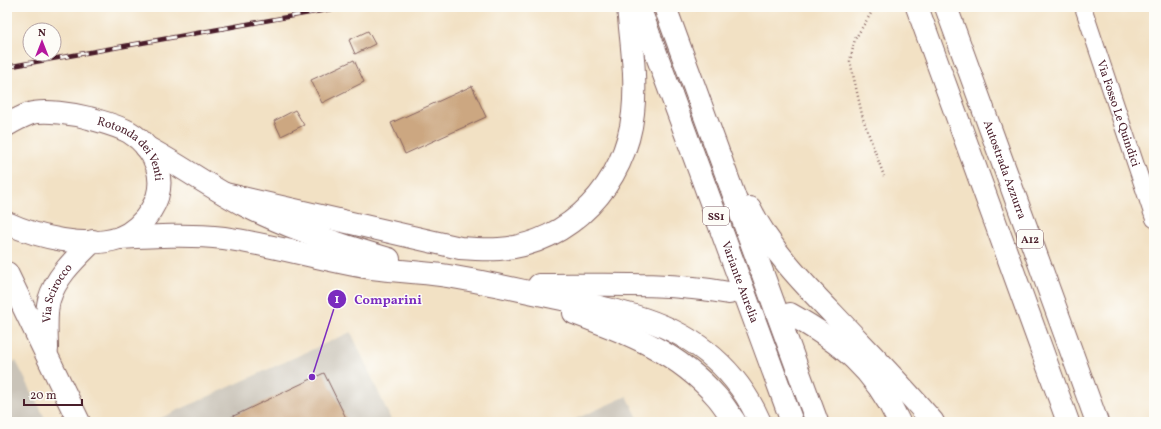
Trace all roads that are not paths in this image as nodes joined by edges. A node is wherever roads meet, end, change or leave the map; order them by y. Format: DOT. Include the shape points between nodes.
graph roads {
  1 [pos="665,7"];
  2 [pos="917,7"];
  3 [pos="946,7"];
  4 [pos="1083,7"];
  5 [pos="634,9"];
  6 [pos="7,114"];
  7 [pos="29,114"];
  8 [pos="708,123"];
  9 [pos="7,125"];
  10 [pos="146,147"];
  11 [pos="225,194"];
  12 [pos="1154,220"];
  13 [pos="7,223"];
  14 [pos="120,238"];
  15 [pos="94,241"];
  16 [pos="7,274"];
  17 [pos="440,275"];
  18 [pos="496,285"];
  19 [pos="729,293"];
  20 [pos="790,314"];
  21 [pos="47,356"];
  22 [pos="79,422"];
  23 [pos="735,422"];
  24 [pos="760,422"];
  25 [pos="792,422"];
  26 [pos="817,422"];
  27 [pos="899,422"];
  28 [pos="933,422"];
  29 [pos="1068,422"];
  30 [pos="1097,422"];
  1 -- 8 [label="main road, Variante Aurelia / SS1"];
  2 -- 29 [label="main road, A12"];
  3 -- 30 [label="main road, Autostrada Azzurra / A12"];
  4 -- 12 [label="street, Via Fosso Le Quindici"];
  5 -- 11 [label="main road" via="634,101 631,125 622,157 608,185 590,206 563,228 548,235 522,245 500,249 460,248"];
  5 -- 25 [label="main road, Variante Aurelia / SS1"];
  6 -- 7 [label="main road"];
  7 -- 9 [label="main road, Rotonda dei Venti"];
  7 -- 10 [label="main road, Rotonda dei Venti" via="47,112 86,117 121,129"];
  8 -- 26 [label="main road, Variante Aurelia / SS1"];
  8 -- 28 [label="main road" via="752,213 776,250 797,276 910,394"];
  10 -- 11 [label="main road"];
  10 -- 14 [label="main road, Rotonda dei Venti" via="158,166 160,183 157,196 147,217"];
  11 -- 17 [label="main road" via="258,212 315,235"];
  13 -- 15 [label="main road, Rotonda dei Venti" via="27,232 48,237 76,242"];
  14 -- 15 [label="main road, Rotonda dei Venti"];
  14 -- 17 [label="main road" via="209,236 351,265"];
  15 -- 21 [label="main road, Via Scirocco" via="71,264 53,291 48,310"];
  16 -- 21 [label="main road, Via Scirocco"];
  17 -- 18 [label="main road"];
  18 -- 19 [label="main road" via="616,285"];
  18 -- 23 [label="main road" via="617,329 659,350 682,364 705,385"];
  18 -- 24 [label="main road" via="618,311 666,327 720,362 737,381"];
  20 -- 27 [label="main road" via="826,335 862,365 886,397"];
  21 -- 22 [label="main road, Via Scirocco"];
}
